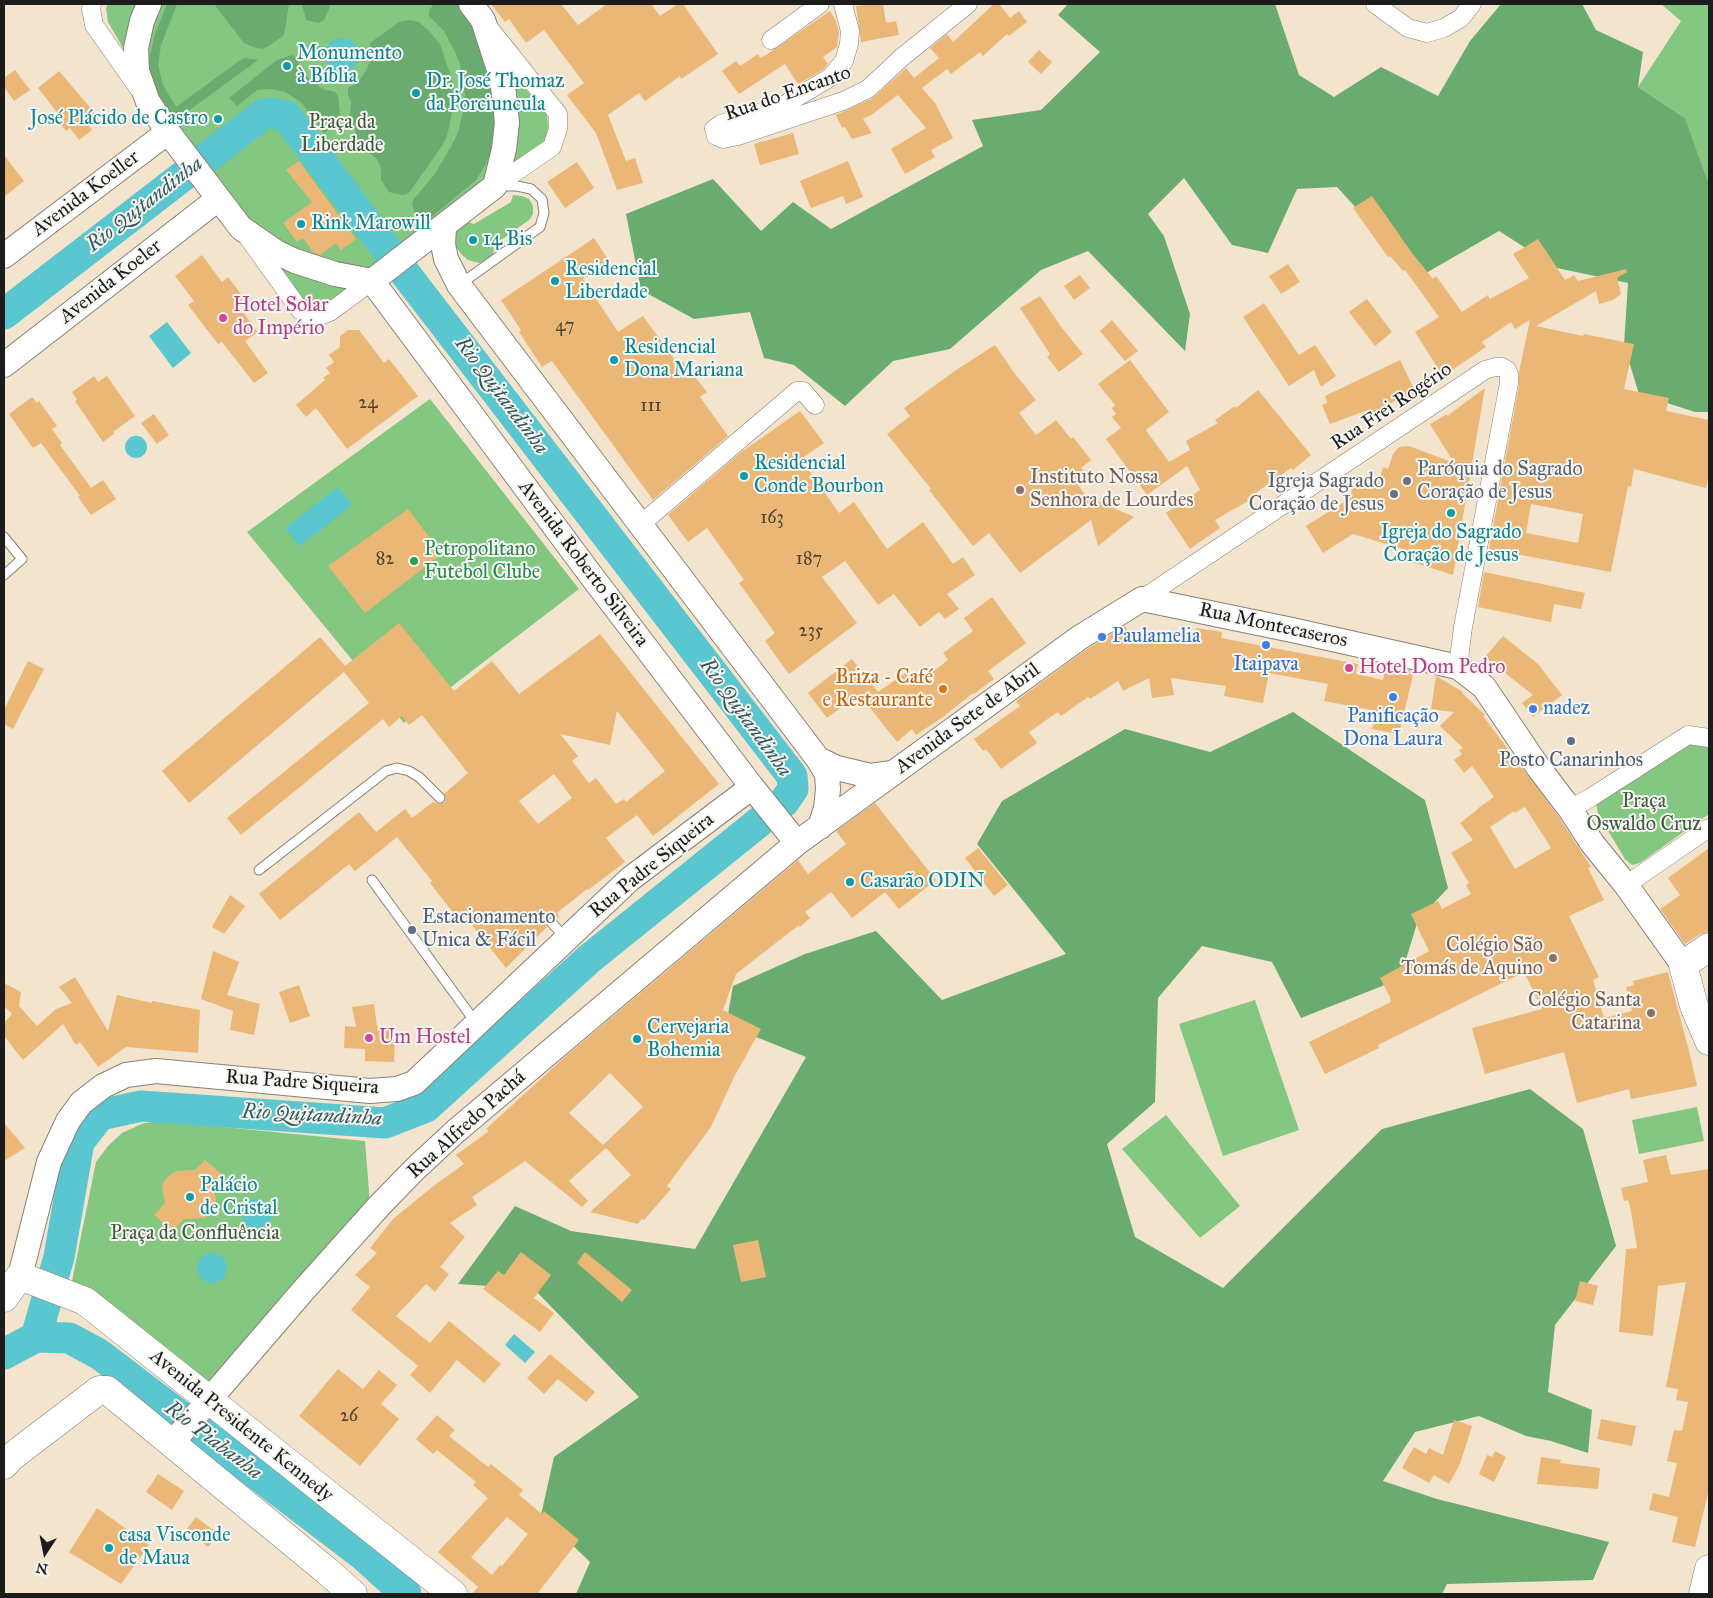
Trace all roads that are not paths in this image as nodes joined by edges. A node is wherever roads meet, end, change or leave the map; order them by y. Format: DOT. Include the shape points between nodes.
graph roads {
  1 [pos="92,4"];
  2 [pos="149,4"];
  3 [pos="820,4"];
  4 [pos="843,4"];
  5 [pos="968,4"];
  6 [pos="1375,4"];
  7 [pos="1472,4"];
  8 [pos="477,12"];
  9 [pos="771,40"];
  10 [pos="148,102"];
  11 [pos="172,138"];
  12 [pos="495,186"];
  13 [pos="215,194"];
  14 [pos="444,226"];
  15 [pos="241,228"];
  16 [pos="4,256"];
  17 [pos="372,281"];
  18 [pos="459,285"];
  19 [pos="4,365"];
  20 [pos="815,406"];
  21 [pos="640,524"];
  22 [pos="4,537"];
  23 [pos="4,575"];
  24 [pos="1142,599"];
  25 [pos="1458,668"];
  26 [pos="1709,738"];
  27 [pos="818,759"];
  28 [pos="892,773"];
  29 [pos="754,789"];
  30 [pos="440,798"];
  31 [pos="1570,809"];
  32 [pos="820,826"];
  33 [pos="1709,828"];
  34 [pos="792,836"];
  35 [pos="259,870"];
  36 [pos="372,880"];
  37 [pos="1626,885"];
  38 [pos="1709,947"];
  39 [pos="1683,965"];
  40 [pos="476,1024"];
  41 [pos="1709,1041"];
  42 [pos="27,1279"];
  43 [pos="4,1298"];
  44 [pos="205,1404"];
  45 [pos="174,1441"];
  46 [pos="4,1465"];
  47 [pos="1709,1569"];
  48 [pos="353,1594"];
  49 [pos="453,1594"];
  50 [pos="1703,1594"];
  1 -- 10 [label="street" via="94,25"];
  2 -- 10 [label="main road" via="136,48 137,71"];
  3 -- 9 [label="street"];
  4 -- 5 [label="street, Rua do Encanto" via="850,31 849,44 844,60 831,77 782,106 721,124 714,129 716,136 723,139 738,136 843,101 868,89 900,58"];
  6 -- 7 [label="street" via="1408,28 1427,33 1461,18"];
  8 -- 12 [label="main road" via="502,79 507,122"];
  8 -- 12 [label="street" via="558,114 558,129 552,147"];
  10 -- 11 [label="main road"];
  11 -- 13 [label="main road"];
  11 -- 16 [label="main road, Avenida Koeller"];
  12 -- 14 [label="main road"];
  12 -- 18 [label="lane" via="532,189 542,198 544,213 540,227"];
  13 -- 15 [label="main road"];
  13 -- 19 [label="main road, Avenida Koeler"];
  14 -- 17 [label="main road"];
  14 -- 18 [label="main road" via="446,259"];
  15 -- 17 [label="main road" via="295,261 335,274"];
  15 -- 17 [label="street" via="300,310 308,315 320,316 330,312"];
  17 -- 29 [label="main road, Avenida Roberto Silveira"];
  18 -- 21 [label="main road"];
  20 -- 21 [label="street" via="803,391 797,391"];
  21 -- 27 [label="main road"];
  22 -- 23 [label="lane" via="22,559"];
  24 -- 25 [label="main road, Rua Montecaseros"];
  24 -- 25 [label="street, Rua Frei Rogério" via="1484,370 1502,367 1509,374 1509,383"];
  24 -- 28 [label="main road, Avenida Sete de Abril" via="1079,638"];
  25 -- 31 [label="main road, Rua Montecaseros" via="1484,687"];
  26 -- 31 [label="street" via="1688,735"];
  27 -- 28 [label="main road" via="837,768 870,776"];
  27 -- 32 [label="main road" via="827,774 828,789"];
  28 -- 32 [label="main road, Avenida Sete de Abril"];
  29 -- 34 [label="main road, Avenida Roberto Silveira"];
  29 -- 40 [label="main road, Rua Padre Siqueira" via="559,931"];
  30 -- 35 [label="lane" via="409,771 397,768 386,771"];
  31 -- 37 [label="main road, Rua Montecaseros"];
  32 -- 34 [label="main road, Avenida Sete de Abril"];
  33 -- 37 [label="street"];
  34 -- 44 [label="main road, Rua Alfredo Pachá" via="416,1168"];
  36 -- 40 [label="lane"];
  37 -- 39 [label="main road, Rua Montecaseros"];
  38 -- 39 [label="main road"];
  39 -- 41 [label="main road, Rua Montecaseros" via="1694,1006"];
  40 -- 42 [label="main road, Rua Padre Siqueira" via="414,1083 398,1089 370,1091 156,1071 126,1075 103,1086 81,1103 68,1121 49,1162"];
  42 -- 43 [label="main road, Rua Padre Siqueira"];
  42 -- 44 [label="main road, Avenida Presidente Kennedy" via="85,1301"];
  44 -- 45 [label="main road, Rua Alfredo Pachá"];
  44 -- 49 [label="main road, Avenida Presidente Kennedy"];
  45 -- 46 [label="main road" via="107,1390 99,1390"];
  45 -- 48 [label="main road"];
  47 -- 50 [label="main road"];
}
